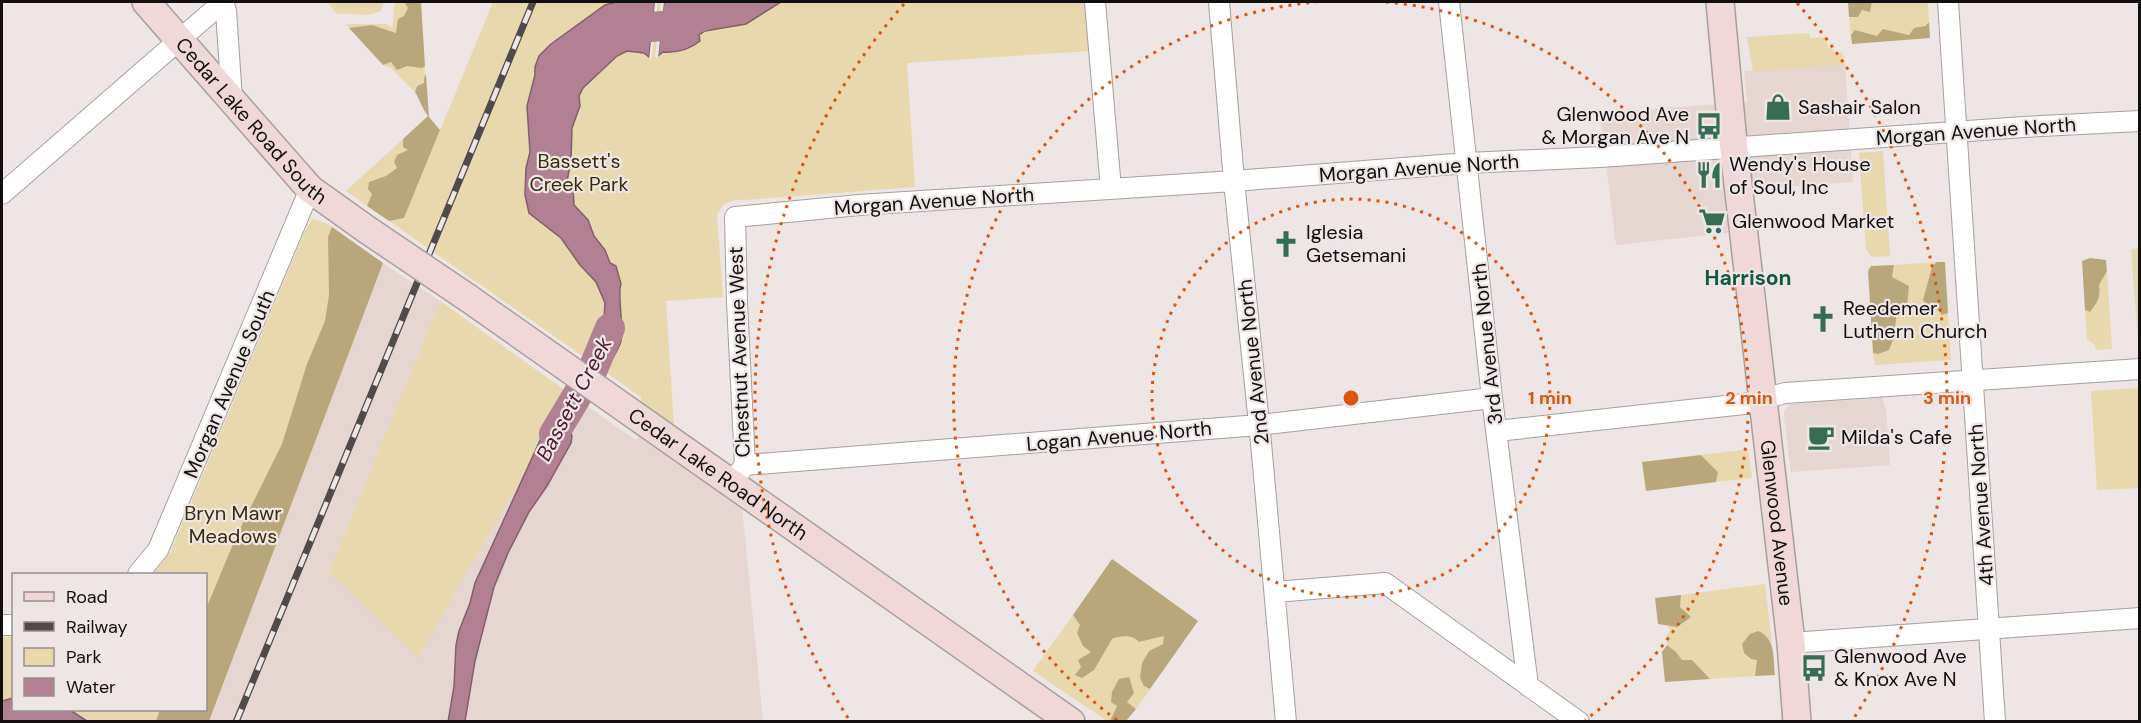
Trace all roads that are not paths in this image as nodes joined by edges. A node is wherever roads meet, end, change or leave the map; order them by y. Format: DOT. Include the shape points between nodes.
graph roads {
  1 [pos="146,2"];
  2 [pos="223,2"];
  3 [pos="1095,2"];
  4 [pos="1220,2"];
  5 [pos="1449,2"];
  6 [pos="1720,2"];
  7 [pos="1948,2"];
  8 [pos="179,39"];
  9 [pos="232,99"];
  10 [pos="2139,122"];
  11 [pos="1957,132"];
  12 [pos="1734,148"];
  13 [pos="1468,163"];
  14 [pos="1234,181"];
  15 [pos="310,189"];
  16 [pos="1111,189"];
  17 [pos="2,194"];
  18 [pos="735,216"];
  19 [pos="366,229"];
  20 [pos="2139,369"];
  21 [pos="1972,380"];
  22 [pos="1492,398"];
  23 [pos="1763,399"];
  24 [pos="1259,425"];
  25 [pos="1497,431"];
  26 [pos="738,474"];
  27 [pos="139,573"];
  28 [pos="1275,592"];
  29 [pos="2139,618"];
  30 [pos="1989,628"];
  31 [pos="1791,643"];
  32 [pos="1528,686"];
  33 [pos="1071,722"];
  34 [pos="1286,722"];
  35 [pos="1579,722"];
  36 [pos="1797,722"];
  37 [pos="1995,722"];
  1 -- 8 [label="street, Cedar Lake Road South"];
  2 -- 8 [label="street"];
  2 -- 9 [label="street"];
  3 -- 16 [label="street"];
  4 -- 14 [label="street, 2nd Avenue North"];
  5 -- 13 [label="street, 3rd Avenue North"];
  6 -- 12 [label="street, Glenwood Avenue"];
  7 -- 11 [label="street, 4th Avenue North"];
  8 -- 9 [label="street, Cedar Lake Road South"];
  8 -- 17 [label="street"];
  9 -- 15 [label="street, Cedar Lake Road South"];
  10 -- 11 [label="street, Morgan Avenue North"];
  11 -- 12 [label="street, Morgan Avenue North"];
  11 -- 21 [label="street, 4th Avenue North"];
  12 -- 13 [label="street, Morgan Avenue North"];
  12 -- 23 [label="street, Glenwood Avenue"];
  13 -- 14 [label="street, Morgan Avenue North"];
  13 -- 22 [label="street, 3rd Avenue North"];
  14 -- 16 [label="street, Morgan Avenue North"];
  14 -- 24 [label="street, 2nd Avenue North"];
  15 -- 19 [label="street, Cedar Lake Road South"];
  15 -- 27 [label="street, Morgan Avenue South" via="159,550"];
  16 -- 18 [label="street, Morgan Avenue North"];
  18 -- 26 [label="street, Chestnut Avenue West"];
  19 -- 26 [label="street, Cedar Lake Road North, bridge" via="640,419"];
  20 -- 21 [label="street"];
  21 -- 23 [label="street" via="1785,393"];
  21 -- 30 [label="street, 4th Avenue North"];
  22 -- 24 [label="street, Logan Avenue North"];
  22 -- 25 [label="street, 3rd Avenue North"];
  23 -- 25 [label="street"];
  23 -- 31 [label="street, Glenwood Avenue"];
  24 -- 26 [label="street, Logan Avenue North"];
  24 -- 28 [label="street, 2nd Avenue North"];
  25 -- 32 [label="street, 3rd Avenue North"];
  26 -- 33 [label="street, Cedar Lake Road North"];
  28 -- 32 [label="street" via="1385,582"];
  28 -- 34 [label="street, 2nd Avenue North"];
  29 -- 30 [label="street"];
  30 -- 31 [label="street"];
  30 -- 37 [label="street, 4th Avenue North"];
  31 -- 36 [label="street, Glenwood Avenue"];
  32 -- 35 [label="street"];
}
